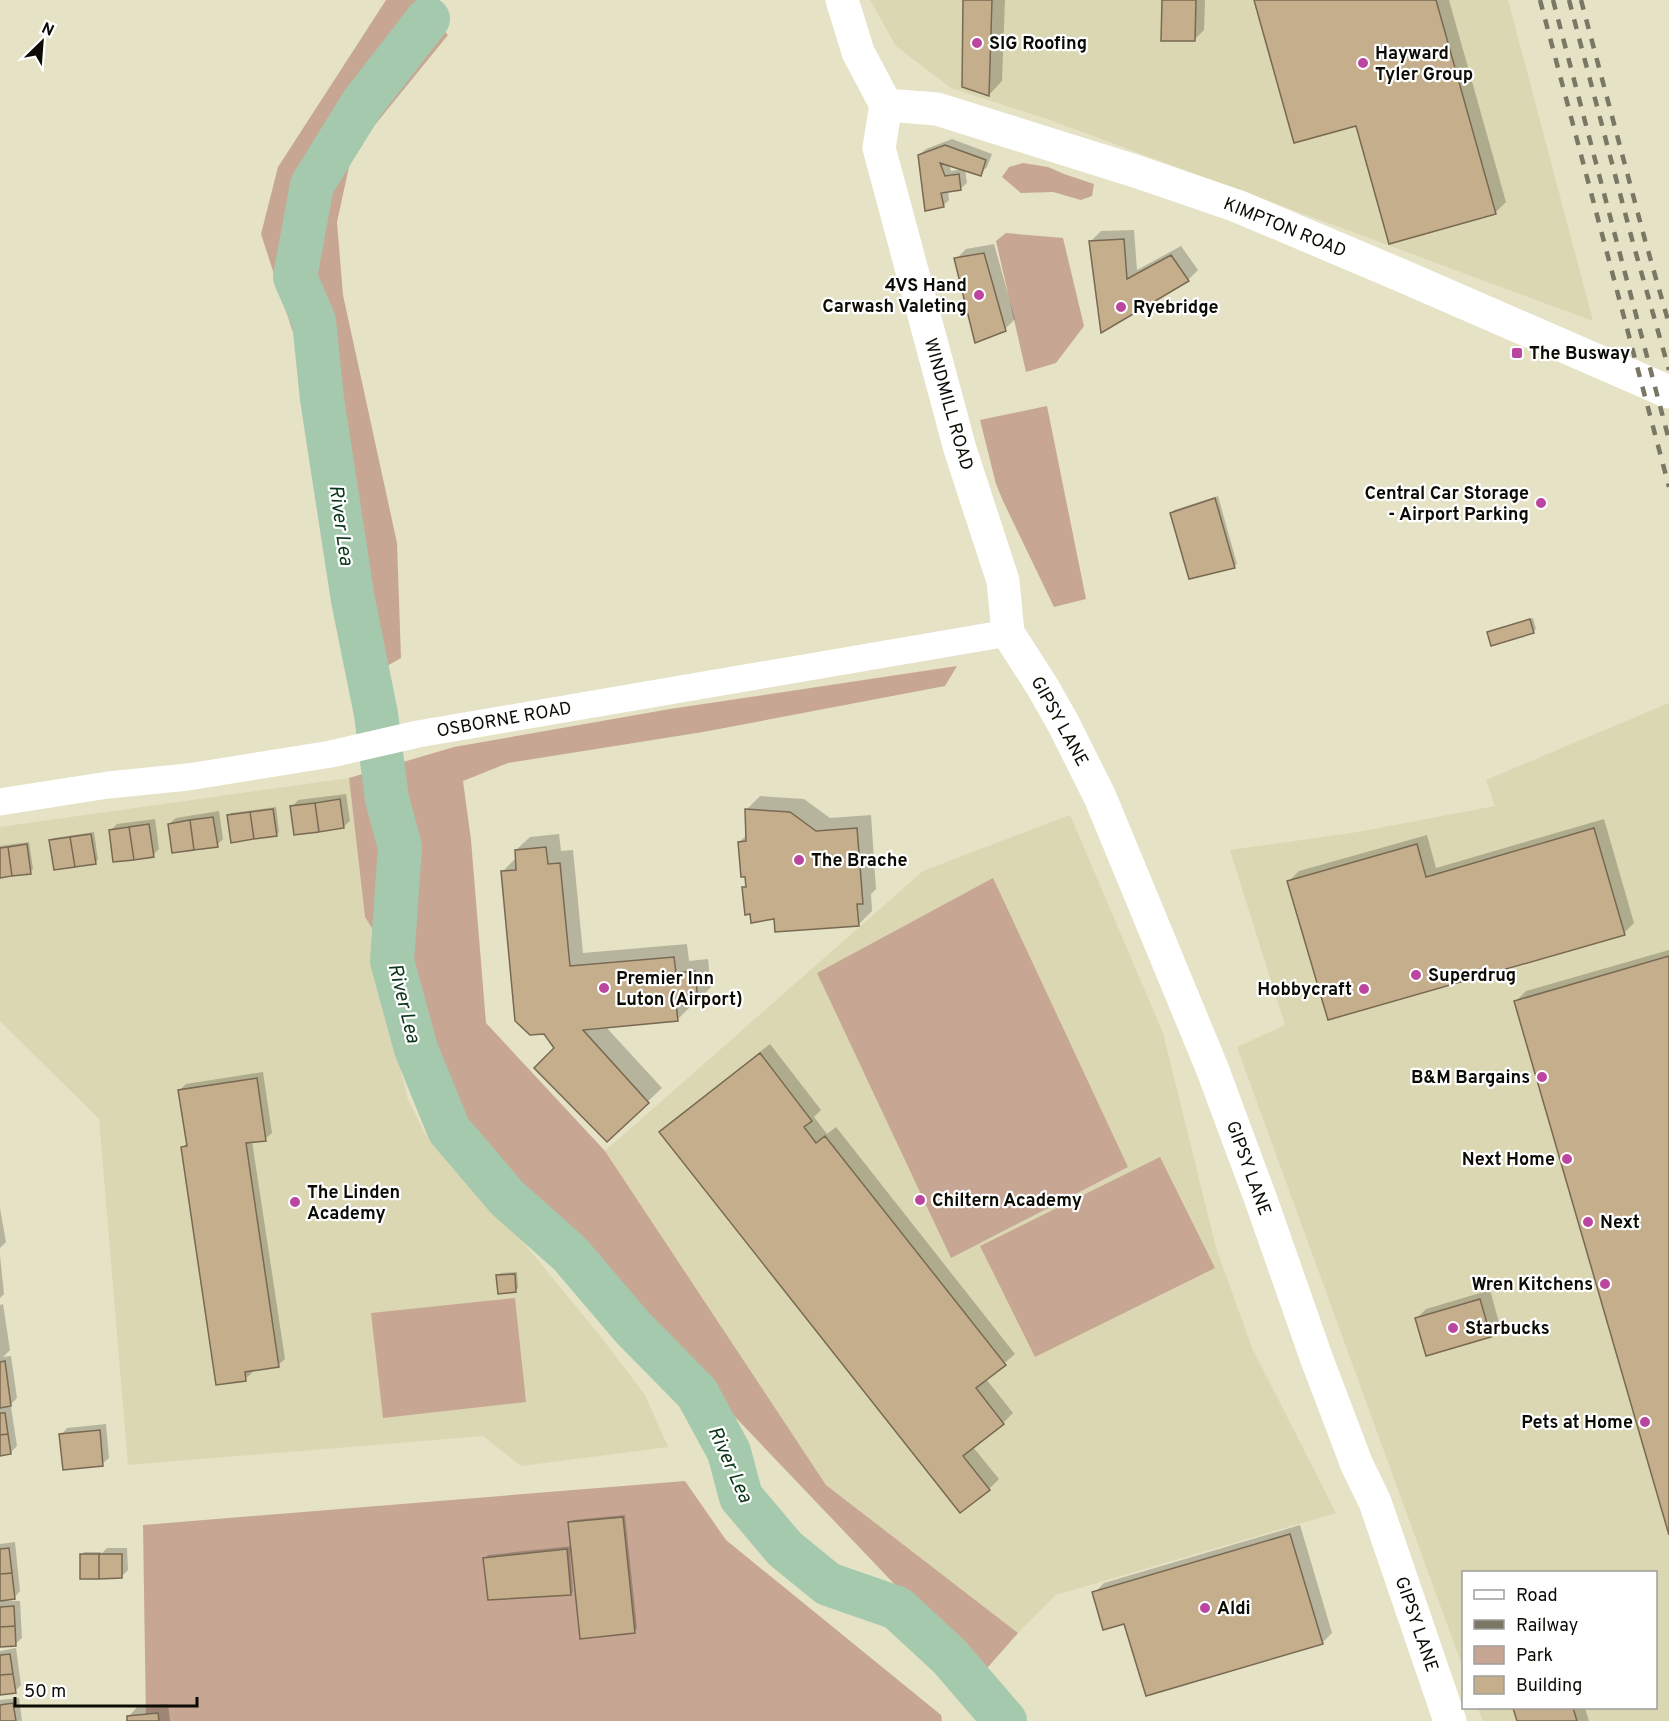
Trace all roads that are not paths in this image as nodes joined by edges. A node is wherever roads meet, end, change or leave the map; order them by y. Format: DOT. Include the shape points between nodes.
graph roads {
  1 [pos="842,0"];
  2 [pos="886,105"];
  3 [pos="1669,392"];
  4 [pos="1008,633"];
  5 [pos="0,802"];
  6 [pos="1450,1721"];
  1 -- 2 [label="main road" via="858,52"];
  2 -- 3 [label="main road, KIMPTON ROAD" via="937,109 1237,206"];
  2 -- 4 [label="main road, WINDMILL ROAD" via="879,148 960,449 1003,581"];
  4 -- 5 [label="street, OSBORNE ROAD" via="418,734 331,754"];
  4 -- 6 [label="main road, GIPSY LANE" via="1063,723 1101,797 1212,1068 1316,1358 1375,1502"];
}
